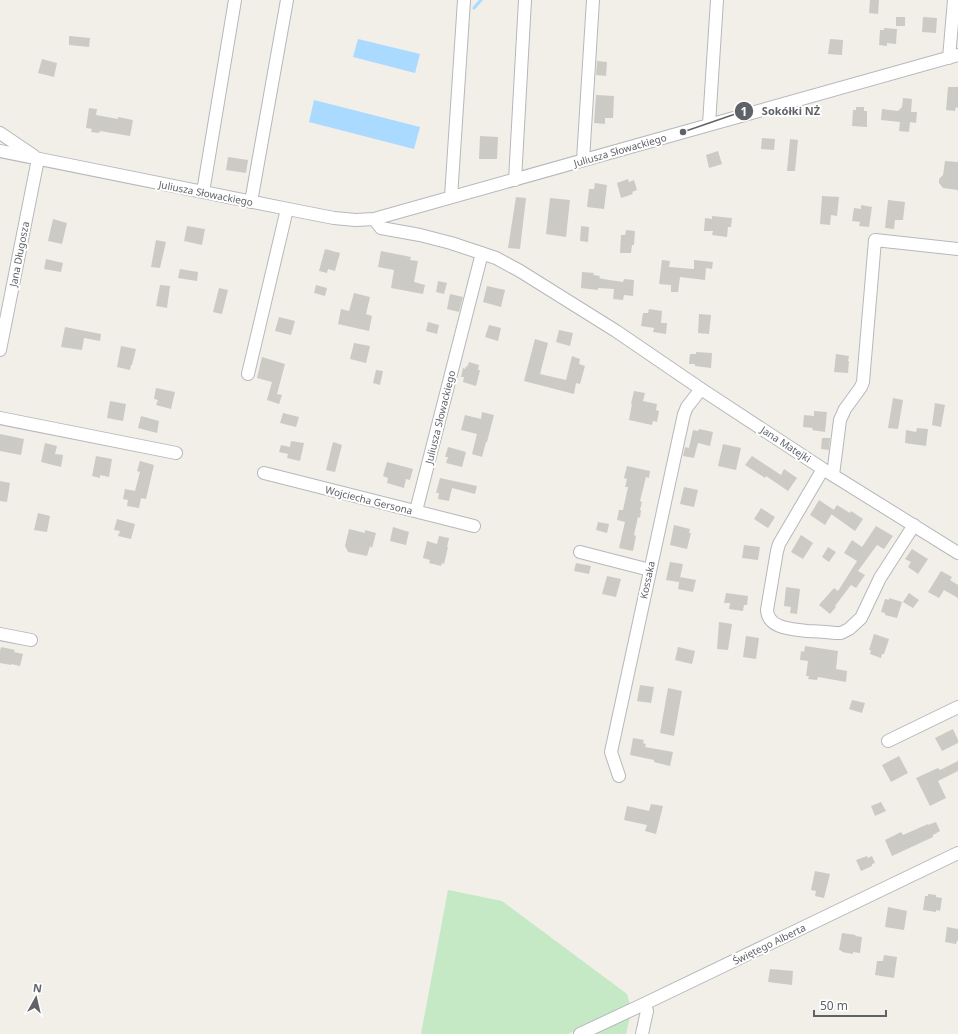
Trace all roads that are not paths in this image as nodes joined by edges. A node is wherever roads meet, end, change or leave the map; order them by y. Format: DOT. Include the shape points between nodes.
graph roads {
  1 [pos="235,0"];
  2 [pos="287,0"];
  3 [pos="464,0"];
  4 [pos="525,0"];
  5 [pos="593,0"];
  6 [pos="717,0"];
  7 [pos="954,0"];
  8 [pos="954,56"];
  9 [pos="709,124"];
  10 [pos="0,133"];
  11 [pos="0,151"];
  12 [pos="38,159"];
  13 [pos="583,160"];
  14 [pos="515,180"];
  15 [pos="203,192"];
  16 [pos="451,197"];
  17 [pos="251,202"];
  18 [pos="287,209"];
  19 [pos="374,219"];
  20 [pos="958,249"];
  21 [pos="482,253"];
  22 [pos="0,350"];
  23 [pos="248,374"];
  24 [pos="701,389"];
  25 [pos="0,418"];
  26 [pos="176,453"];
  27 [pos="822,468"];
  28 [pos="264,473"];
  29 [pos="833,475"];
  30 [pos="416,511"];
  31 [pos="914,525"];
  32 [pos="474,526"];
  33 [pos="958,549"];
  34 [pos="580,552"];
  35 [pos="958,553"];
  36 [pos="650,570"];
  37 [pos="0,634"];
  38 [pos="31,640"];
  39 [pos="958,707"];
  40 [pos="888,741"];
  41 [pos="619,776"];
  42 [pos="958,853"];
  43 [pos="644,1004"];
  44 [pos="580,1034"];
  45 [pos="642,1034"];
  1 -- 15 [label="street"];
  2 -- 17 [label="street"];
  3 -- 16 [label="street"];
  4 -- 14 [label="street"];
  5 -- 13 [label="street"];
  6 -- 9 [label="street"];
  7 -- 8 [label="street"];
  8 -- 9 [label="street, Juliusza Słowackiego"];
  9 -- 13 [label="street, Juliusza Słowackiego"];
  10 -- 12 [label="street"];
  11 -- 12 [label="street, Juliusza Słowackiego"];
  12 -- 15 [label="street, Juliusza Słowackiego"];
  12 -- 22 [label="street, Jana Długosza"];
  13 -- 14 [label="street, Juliusza Słowackiego"];
  14 -- 16 [label="street, Juliusza Słowackiego"];
  15 -- 17 [label="street, Juliusza Słowackiego"];
  16 -- 19 [label="street, Juliusza Słowackiego"];
  17 -- 18 [label="street, Juliusza Słowackiego"];
  18 -- 19 [label="street, Juliusza Słowackiego" via="348,220"];
  18 -- 23 [label="street"];
  19 -- 21 [label="street" via="381,228 420,235"];
  20 -- 29 [label="street" via="875,240 862,384 840,420"];
  21 -- 24 [label="street, Jana Matejki" via="520,271 616,331"];
  21 -- 30 [label="street, Juliusza Słowackiego"];
  24 -- 27 [label="street, Jana Matejki"];
  24 -- 36 [label="street, Kossaka" via="684,414"];
  25 -- 26 [label="street"];
  27 -- 29 [label="street, Jana Matejki"];
  27 -- 31 [label="street" via="779,544 767,610 775,624 786,628 836,634 849,629 861,618 880,578"];
  28 -- 30 [label="street, Wojciecha Gersona"];
  29 -- 31 [label="street, Jana Matejki"];
  30 -- 32 [label="street, Wojciecha Gersona"];
  31 -- 35 [label="street, Jana Matejki"];
  33 -- 35 [label="street"];
  34 -- 36 [label="street"];
  36 -- 41 [label="street, Kossaka" via="611,752"];
  37 -- 38 [label="street"];
  39 -- 40 [label="street"];
  42 -- 43 [label="street, Świętego Alberta"];
  43 -- 44 [label="street, Świętego Alberta"];
  43 -- 45 [label="street" via="647,1011"];
}
